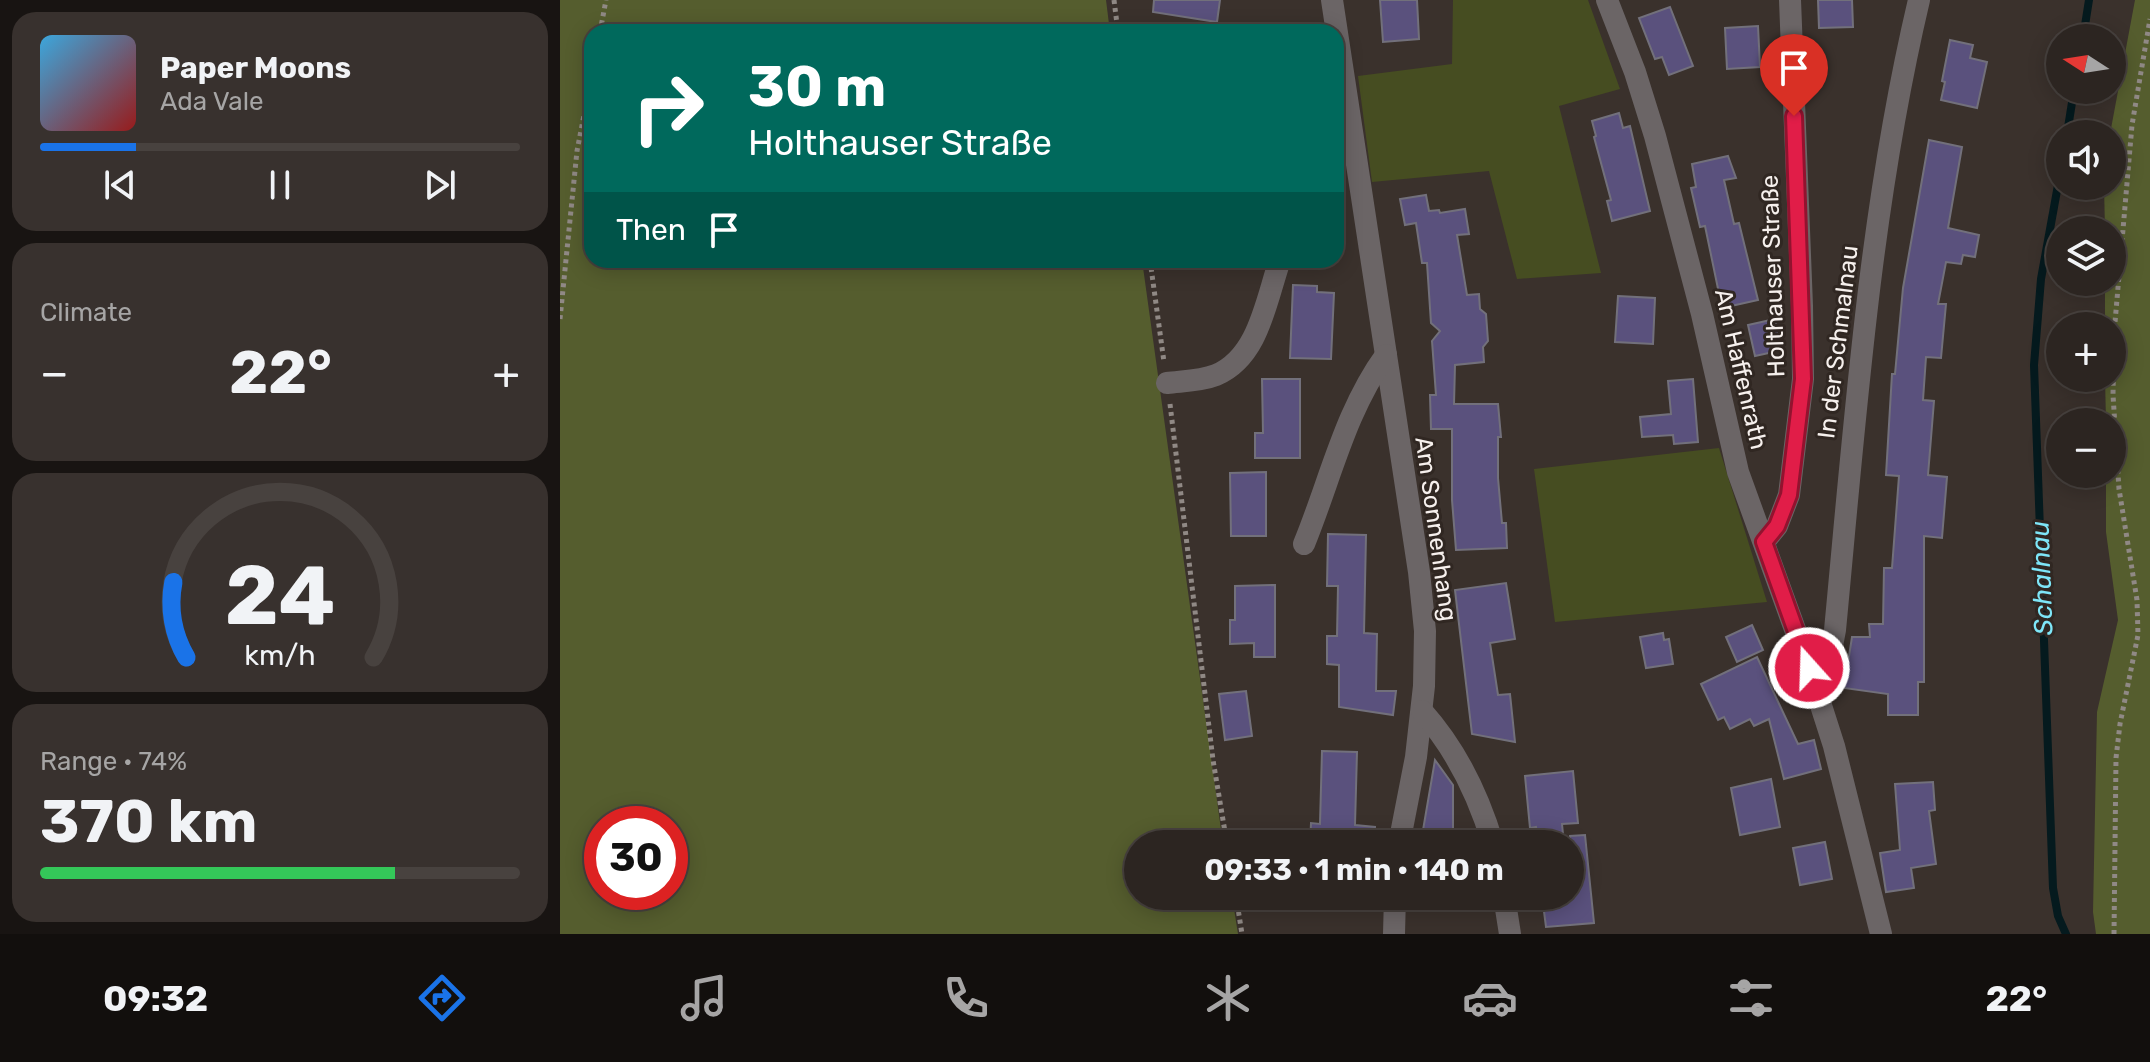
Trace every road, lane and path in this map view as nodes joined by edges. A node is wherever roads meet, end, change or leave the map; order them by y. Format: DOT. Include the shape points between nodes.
graph roads {
  1 [pos="606,0"];
  2 [pos="1114,0"];
  3 [pos="1332,0"];
  4 [pos="1607,0"];
  5 [pos="1790,0"];
  6 [pos="1919,0"];
  7 [pos="2150,19"];
  8 [pos="602,24"];
  9 [pos="1117,24"];
  10 [pos="1334,24"];
  11 [pos="584,115"];
  12 [pos="1345,153"];
  13 [pos="1151,268"];
  14 [pos="1277,268"];
  15 [pos="560,319"];
  16 [pos="1386,355"];
  17 [pos="1167,383"];
  18 [pos="1764,542"];
  19 [pos="1304,544"];
  20 [pos="1816,691"];
  21 [pos="1422,711"];
  22 [pos="1225,830"];
  23 [pos="1401,830"];
  24 [pos="1489,830"];
  25 [pos="1238,910"];
  26 [pos="1395,910"];
  27 [pos="1506,910"];
  28 [pos="1242,934"];
  29 [pos="1394,934"];
  30 [pos="1510,934"];
  31 [pos="1881,934"];
  32 [pos="2114,934"];
  1 -- 8 [label="path"];
  2 -- 9 [label="path"];
  3 -- 10 [label="street, Am Sonnenhang"];
  4 -- 18 [label="street, Am Haffenrath" via="1655,136 1738,472"];
  5 -- 18 [label="street, Holthauser Straße" via="1803,379 1789,495"];
  6 -- 20 [label="street, In der Schmalnau" via="1891,136 1865,325 1835,630 1828,667"];
  7 -- 32 [label="path" via="2132,125 2114,334 2119,489 2138,635 2116,758"];
  11 -- 15 [label="path"];
  12 -- 16 [label="street, Am Sonnenhang"];
  13 -- 17 [label="path"];
  14 -- 17 [label="street" via="1242,358 1218,374"];
  16 -- 19 [label="street" via="1356,405"];
  16 -- 21 [label="street, Am Sonnenhang" via="1422,603"];
  17 -- 22 [label="path"];
  18 -- 20 [label="street, Am Haffenrath"];
  20 -- 31 [label="street, Am Haffenrath"];
  21 -- 23 [label="street, Am Sonnenhang"];
  21 -- 24 [label="street" via="1456,755"];
  25 -- 28 [label="path"];
  26 -- 29 [label="street"];
  27 -- 30 [label="street"];
}
